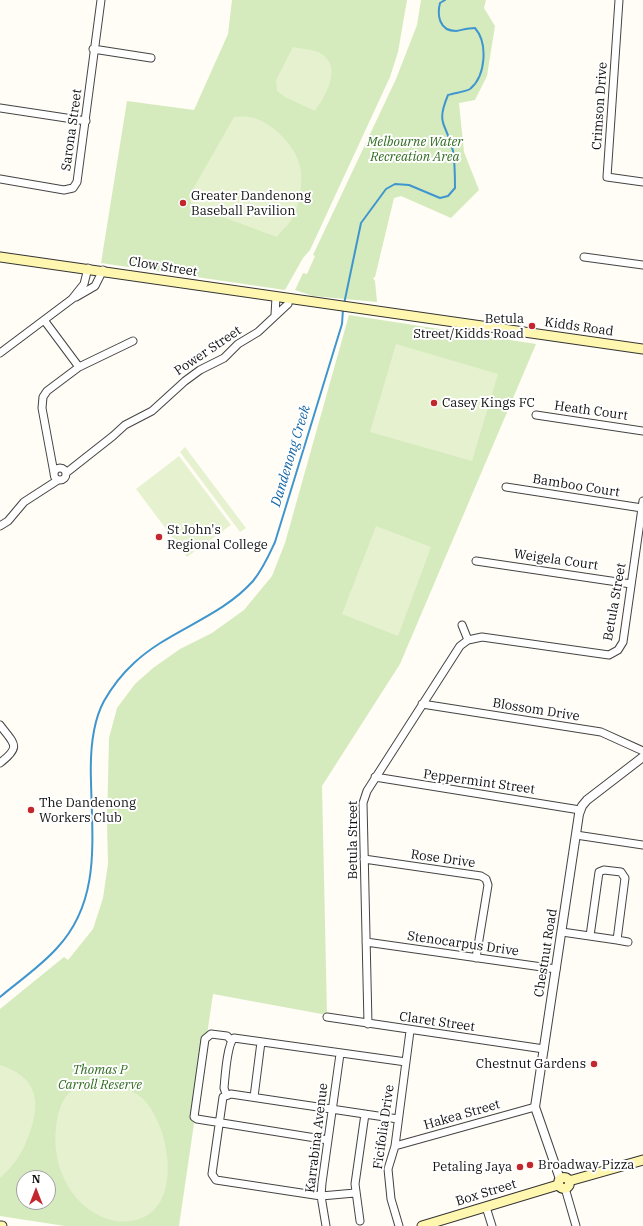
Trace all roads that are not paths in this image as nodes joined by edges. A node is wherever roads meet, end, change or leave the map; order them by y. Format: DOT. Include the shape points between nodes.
graph roads {
  1 [pos="101,0"];
  2 [pos="619,0"];
  3 [pos="93,49"];
  4 [pos="151,58"];
  5 [pos="0,108"];
  6 [pos="86,121"];
  7 [pos="0,180"];
  8 [pos="643,182"];
  9 [pos="0,257"];
  10 [pos="584,257"];
  11 [pos="643,265"];
  12 [pos="88,268"];
  13 [pos="103,270"];
  14 [pos="276,297"];
  15 [pos="72,299"];
  16 [pos="289,299"];
  17 [pos="321,303"];
  18 [pos="275,315"];
  19 [pos="44,320"];
  20 [pos="134,341"];
  21 [pos="643,349"];
  22 [pos="0,353"];
  23 [pos="79,367"];
  24 [pos="536,415"];
  25 [pos="643,431"];
  26 [pos="59,473"];
  27 [pos="506,487"];
  28 [pos="642,505"];
  29 [pos="0,526"];
  30 [pos="640,544"];
  31 [pos="476,561"];
  32 [pos="631,584"];
  33 [pos="462,625"];
  34 [pos="468,640"];
  35 [pos="422,704"];
  36 [pos="0,725"];
  37 [pos="643,751"];
  38 [pos="643,757"];
  39 [pos="0,763"];
  40 [pos="375,777"];
  41 [pos="580,810"];
  42 [pos="576,835"];
  43 [pos="643,845"];
  44 [pos="364,859"];
  45 [pos="562,932"];
  46 [pos="590,936"];
  47 [pos="617,940"];
  48 [pos="366,942"];
  49 [pos="628,942"];
  50 [pos="476,958"];
  51 [pos="556,969"];
  52 [pos="327,1017"];
  53 [pos="368,1024"];
  54 [pos="410,1031"];
  55 [pos="232,1040"];
  56 [pos="261,1042"];
  57 [pos="544,1049"];
  58 [pos="340,1054"];
  59 [pos="406,1062"];
  60 [pos="226,1094"];
  61 [pos="254,1097"];
  62 [pos="535,1107"];
  63 [pos="332,1109"];
  64 [pos="365,1114"];
  65 [pos="398,1119"];
  66 [pos="219,1123"];
  67 [pos="328,1140"];
  68 [pos="395,1146"];
  69 [pos="643,1160"];
  70 [pos="563,1183"];
  71 [pos="355,1193"];
  72 [pos="321,1196"];
  73 [pos="486,1207"];
  74 [pos="360,1221"];
  75 [pos="326,1226"];
  76 [pos="399,1226"];
  77 [pos="422,1226"];
  78 [pos="492,1226"];
  79 [pos="576,1226"];
  1 -- 3 [label="street, Sarona Street"];
  2 -- 8 [label="street, Crimson Drive" via="608,177"];
  3 -- 4 [label="street"];
  3 -- 6 [label="street, Sarona Street"];
  5 -- 6 [label="street"];
  6 -- 7 [label="street, Sarona Street" via="77,182 73,188 64,190"];
  9 -- 12 [label="main road, Clow Street"];
  10 -- 11 [label="street"];
  12 -- 13 [label="main road, Clow Street"];
  12 -- 15 [label="street" via="84,284"];
  13 -- 14 [label="main road, Clow Street"];
  13 -- 15 [label="street" via="95,286"];
  14 -- 16 [label="main road, Clow Street"];
  14 -- 18 [label="street"];
  15 -- 19 [label="street"];
  16 -- 17 [label="main road, Clow Street"];
  16 -- 18 [label="street, Power Street" via="288,304"];
  17 -- 21 [label="main road, Kidds Road"];
  18 -- 26 [label="street, Power Street" via="258,332 238,344 224,358 185,380 152,412 125,425 78,463"];
  19 -- 22 [label="street"];
  19 -- 23 [label="street"];
  20 -- 23 [label="street"];
  23 -- 26 [label="street" via="47,391 43,397 42,408 51,455"];
  24 -- 25 [label="street, Heath Court"];
  26 -- 29 [label="street, Power Street"];
  27 -- 28 [label="street, Bamboo Court"];
  28 -- 30 [label="street, Betula Street"];
  30 -- 32 [label="street, Betula Street"];
  31 -- 32 [label="street, Weigela Court"];
  32 -- 34 [label="street, Betula Street" via="623,642 618,650 609,655 482,637"];
  33 -- 34 [label="street"];
  34 -- 35 [label="street, Betula Street" via="460,646"];
  35 -- 37 [label="street, Blossom Drive" via="601,732"];
  35 -- 40 [label="street, Betula Street"];
  36 -- 39 [label="street" via="14,748"];
  38 -- 41 [label="street" via="587,800"];
  40 -- 41 [label="street, Peppermint Street"];
  40 -- 44 [label="street, Betula Street" via="363,799"];
  41 -- 42 [label="street, Chestnut Road"];
  42 -- 43 [label="street"];
  42 -- 45 [label="street, Chestnut Road"];
  44 -- 48 [label="street, Betula Street"];
  44 -- 50 [label="street, Rose Drive" via="486,879 488,885"];
  45 -- 46 [label="street"];
  45 -- 51 [label="street, Chestnut Road"];
  46 -- 47 [label="street"];
  46 -- 47 [label="street" via="599,872 621,872 625,878"];
  47 -- 49 [label="street"];
  48 -- 50 [label="street, Stenocarpus Drive"];
  48 -- 53 [label="street, Betula Street"];
  50 -- 51 [label="street, Stenocarpus Drive"];
  51 -- 57 [label="street, Chestnut Road"];
  52 -- 53 [label="street, Claret Street"];
  53 -- 54 [label="street, Claret Street"];
  54 -- 57 [label="street, Claret Street"];
  54 -- 59 [label="street, Ficifolia Drive"];
  55 -- 56 [label="street" via="238,1038"];
  55 -- 60 [label="street" via="224,1088"];
  55 -- 66 [label="street" via="227,1036 211,1034 205,1039 194,1117 197,1120"];
  56 -- 58 [label="street"];
  56 -- 61 [label="street"];
  57 -- 62 [label="street, Chestnut Road"];
  58 -- 59 [label="street"];
  58 -- 63 [label="street, Karrabina Avenue"];
  59 -- 65 [label="street, Ficifolia Drive"];
  60 -- 61 [label="street"];
  60 -- 66 [label="street" via="223,1097"];
  61 -- 63 [label="street"];
  62 -- 68 [label="street, Hakea Street"];
  62 -- 70 [label="street, Chestnut Road"];
  63 -- 64 [label="street"];
  63 -- 67 [label="street, Karrabina Avenue"];
  64 -- 65 [label="street"];
  64 -- 71 [label="street"];
  65 -- 68 [label="street, Ficifolia Drive"];
  66 -- 67 [label="street"];
  66 -- 72 [label="street" via="212,1174 216,1180"];
  67 -- 72 [label="street, Karrabina Avenue"];
  68 -- 76 [label="street, Ficifolia Drive" via="388,1169 391,1199"];
  69 -- 70 [label="main road, Box Street"];
  70 -- 73 [label="main road, Box Street"];
  70 -- 79 [label="street"];
  71 -- 72 [label="street"];
  71 -- 74 [label="street"];
  72 -- 75 [label="street, Karrabina Avenue"];
  73 -- 77 [label="main road, Box Street"];
  73 -- 78 [label="street"];
}
